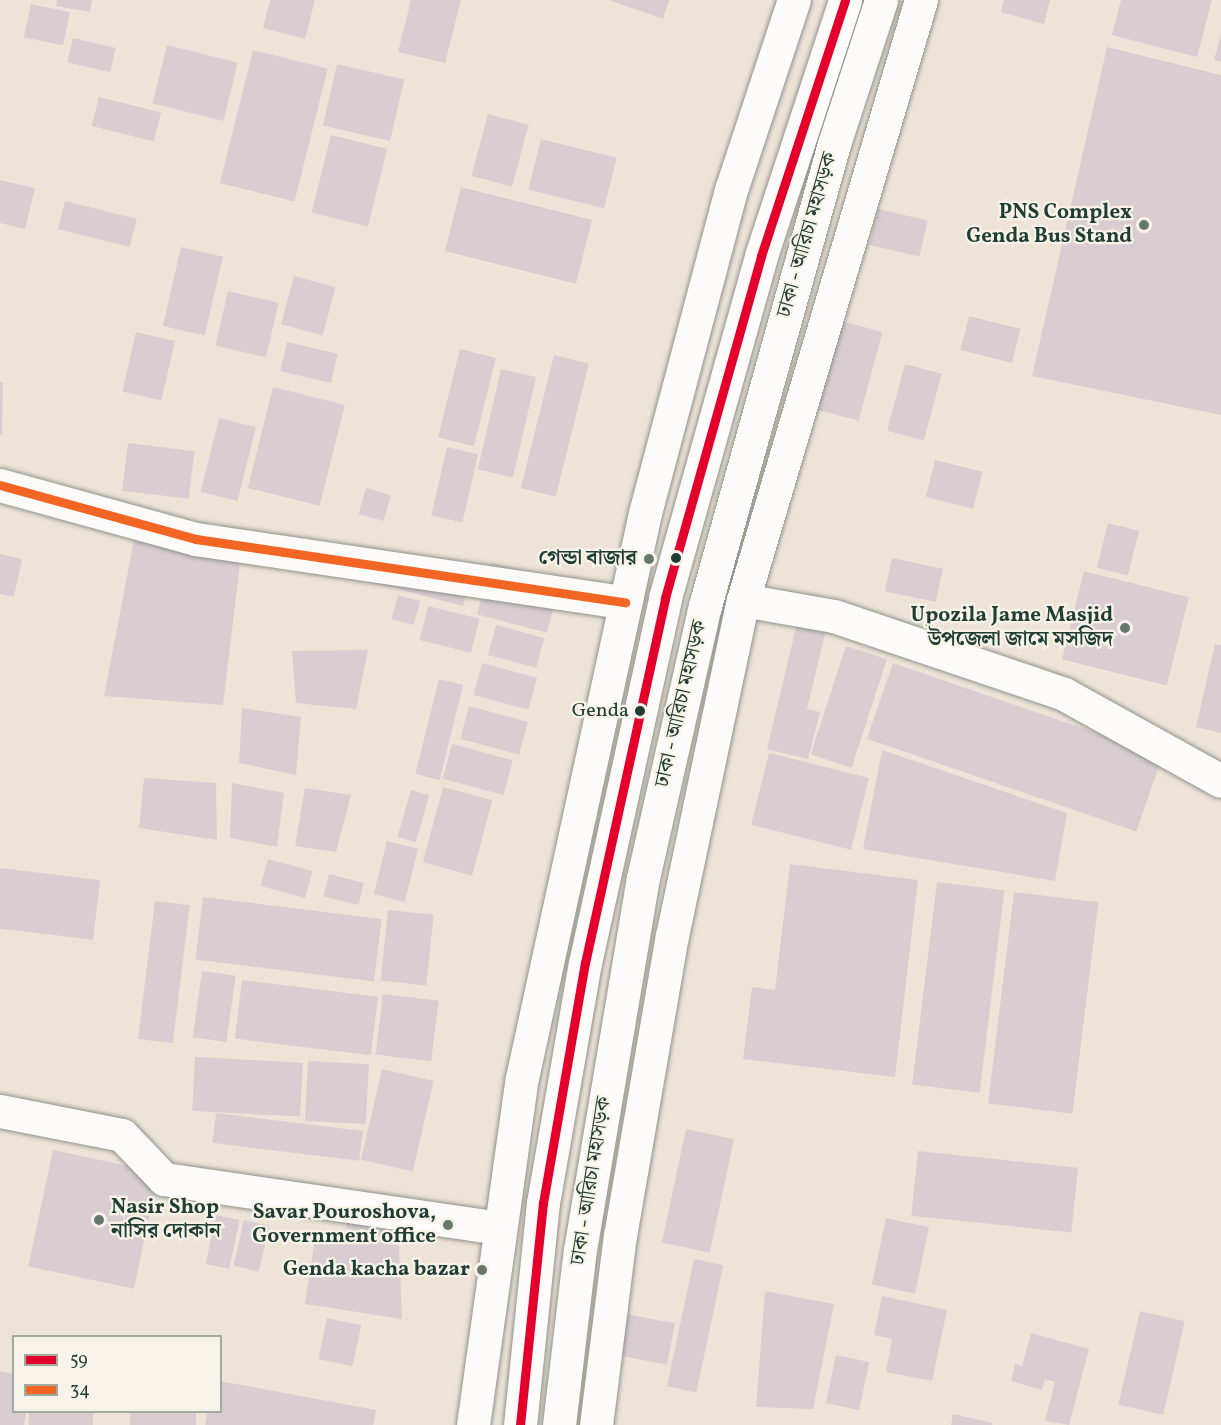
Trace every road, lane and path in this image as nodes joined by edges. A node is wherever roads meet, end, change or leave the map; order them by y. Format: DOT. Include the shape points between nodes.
graph roads {
  1 [pos="794,0"];
  2 [pos="845,0"];
  3 [pos="881,0"];
  4 [pos="921,0"];
  5 [pos="0,484"];
  6 [pos="744,600"];
  7 [pos="625,602"];
  8 [pos="1221,781"];
  9 [pos="0,1111"];
  10 [pos="499,1228"];
  11 [pos="473,1425"];
  12 [pos="520,1425"];
  13 [pos="559,1425"];
  14 [pos="596,1425"];
  1 -- 7 [label="main road" via="732,187"];
  2 -- 12 [label="main road, ঢাকা - আরিচা মহাসড়ক" via="761,256 665,598 585,963 543,1203"];
  3 -- 13 [label="main road, ঢাকা - আরিচা মহাসড়ক" via="834,144 711,584 650,844 580,1250"];
  4 -- 6 [label="main road"];
  5 -- 7 [label="main road" via="196,538"];
  6 -- 8 [label="main road" via="834,616 1064,694"];
  6 -- 14 [label="main road" via="670,948 620,1236"];
  7 -- 10 [label="main road" via="522,1078"];
  9 -- 10 [label="main road" via="122,1135 164,1179"];
  10 -- 11 [label="main road"];
}
